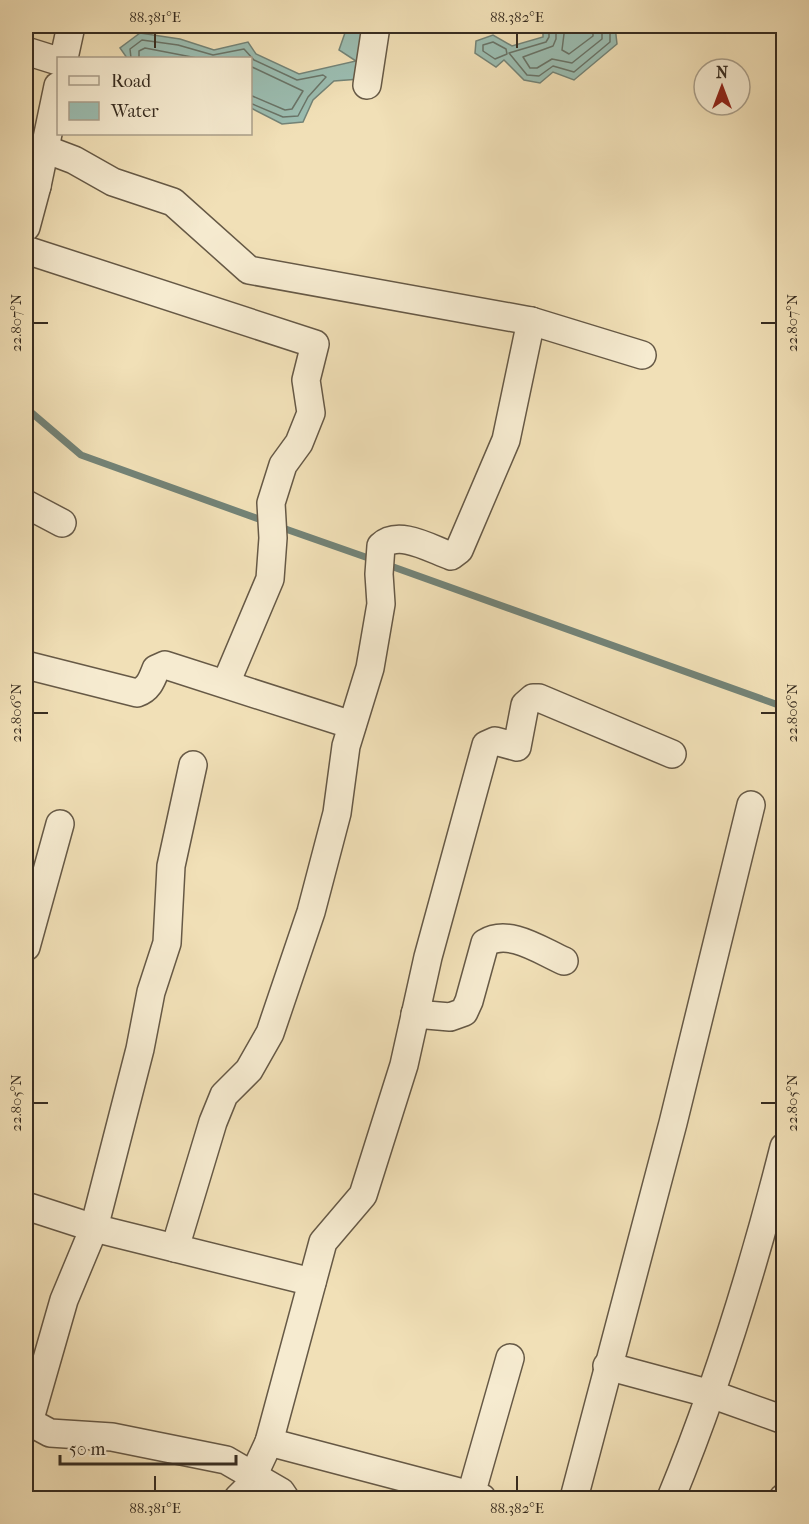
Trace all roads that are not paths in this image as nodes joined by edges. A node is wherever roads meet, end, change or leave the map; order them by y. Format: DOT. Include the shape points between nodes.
graph roads {
  1 [pos="71,26"];
  2 [pos="376,26"];
  3 [pos="26,51"];
  4 [pos="64,57"];
  5 [pos="57,61"];
  6 [pos="367,85"];
  7 [pos="57,91"];
  8 [pos="45,149"];
  9 [pos="31,184"];
  10 [pos="26,227"];
  11 [pos="26,250"];
  12 [pos="531,321"];
  13 [pos="642,355"];
  14 [pos="26,504"];
  15 [pos="62,523"];
  16 [pos="26,665"];
  17 [pos="226,683"];
  18 [pos="352,725"];
  19 [pos="672,754"];
  20 [pos="193,765"];
  21 [pos="751,805"];
  22 [pos="60,824"];
  23 [pos="26,947"];
  24 [pos="564,961"];
  25 [pos="415,1014"];
  26 [pos="783,1147"];
  27 [pos="26,1206"];
  28 [pos="94,1228"];
  29 [pos="175,1248"];
  30 [pos="312,1282"];
  31 [pos="510,1358"];
  32 [pos="607,1366"];
  33 [pos="711,1394"];
  34 [pos="783,1420"];
  35 [pos="27,1421"];
  36 [pos="269,1442"];
  37 [pos="253,1476"];
  38 [pos="474,1497"];
  39 [pos="238,1498"];
  40 [pos="285,1498"];
  41 [pos="574,1498"];
  42 [pos="670,1498"];
  1 -- 4 [label="street"];
  2 -- 6 [label="street"];
  3 -- 5 [label="street"];
  7 -- 8 [label="street"];
  8 -- 9 [label="street"];
  8 -- 12 [label="street" via="113,182 173,202 249,270"];
  9 -- 10 [label="street"];
  11 -- 17 [label="street" via="315,344 306,380 310,413 299,443 283,465 271,503 270,579"];
  12 -- 13 [label="street"];
  12 -- 18 [label="street" via="506,440 459,550 451,556 397,537 381,546 380,615 370,668"];
  14 -- 15 [label="street"];
  16 -- 17 [label="street" via="137,693 150,684 156,669 165,665"];
  17 -- 18 [label="street"];
  18 -- 29 [label="street" via="337,813 282,1006 261,1053 231,1085 220,1104"];
  19 -- 25 [label="street" via="539,698 528,700 517,747 495,741 486,745"];
  20 -- 28 [label="street" via="171,867 167,943"];
  21 -- 32 [label="street" via="673,1123"];
  22 -- 23 [label="street"];
  24 -- 25 [label="street" via="496,936 485,943 464,1012 450,1017"];
  25 -- 30 [label="street" via="404,1065 363,1195 323,1242"];
  26 -- 33 [label="street" via="743,1296"];
  27 -- 28 [label="street"];
  28 -- 29 [label="street"];
  28 -- 35 [label="street" via="70,1282"];
  29 -- 30 [label="street"];
  30 -- 36 [label="street"];
  31 -- 38 [label="street"];
  32 -- 33 [label="street"];
  32 -- 41 [label="street"];
  33 -- 34 [label="street"];
  33 -- 42 [label="street"];
  35 -- 37 [label="street" via="50,1433 112,1437 226,1460"];
  36 -- 37 [label="street"];
  36 -- 38 [label="street"];
  37 -- 39 [label="street"];
  37 -- 40 [label="street"];
}
